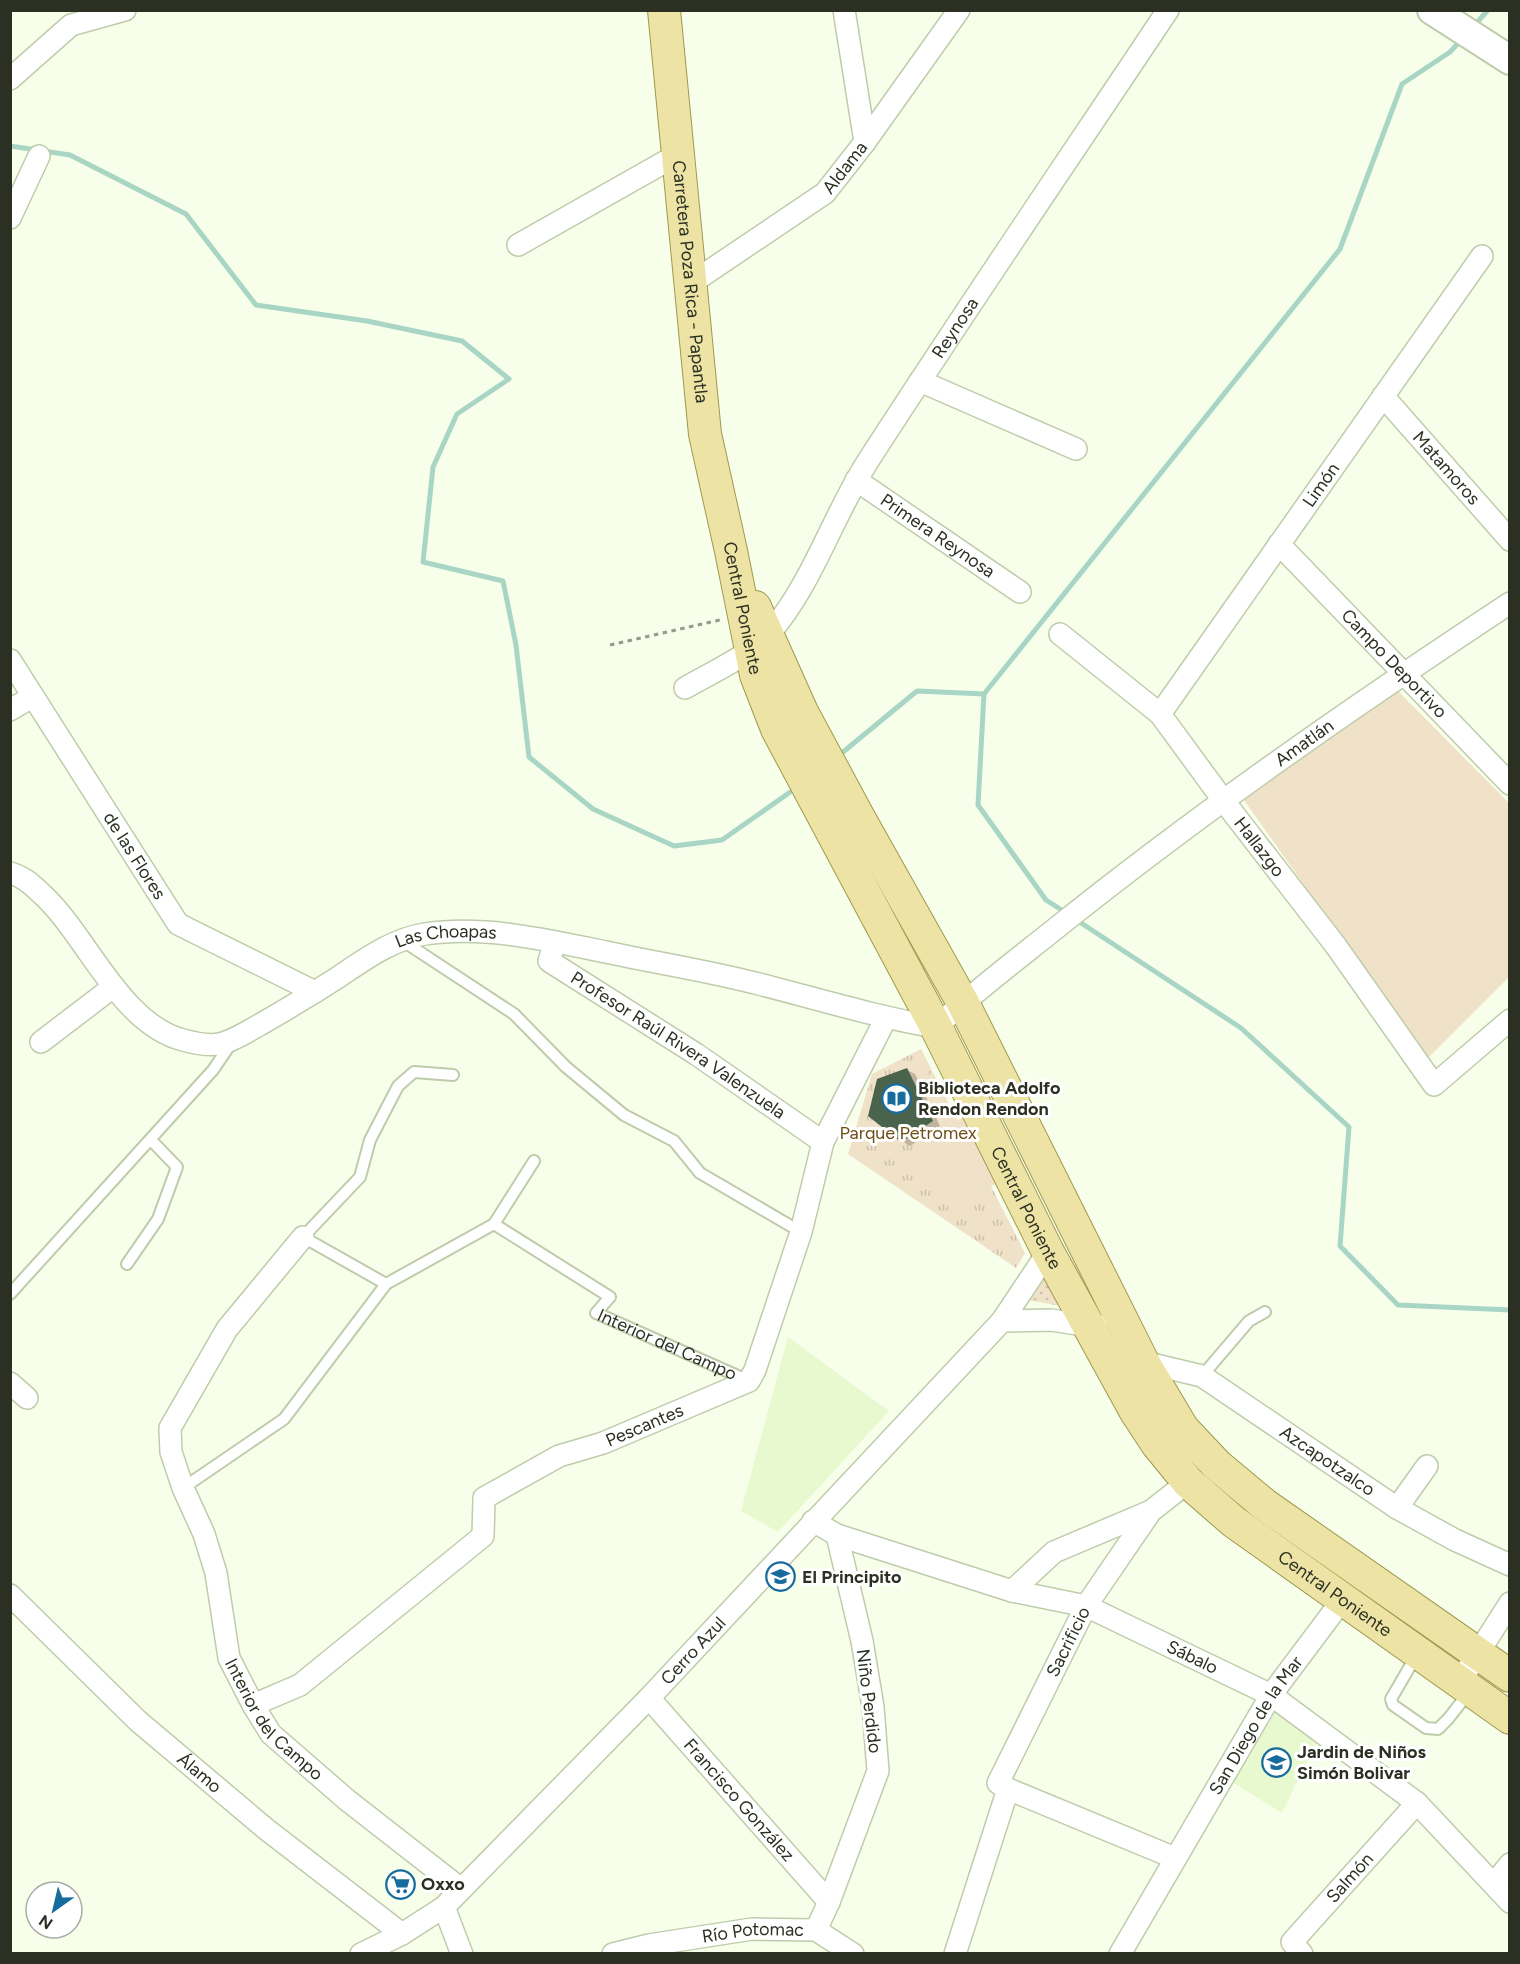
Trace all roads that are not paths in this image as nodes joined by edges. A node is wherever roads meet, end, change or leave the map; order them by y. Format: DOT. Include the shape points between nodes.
graph roads {
  1 [pos="124,10"];
  2 [pos="664,10"];
  3 [pos="844,10"];
  4 [pos="959,10"];
  5 [pos="1168,10"];
  6 [pos="1438,14"];
  7 [pos="67,18"];
  8 [pos="1509,60"];
  9 [pos="10,79"];
  10 [pos="865,141"];
  11 [pos="677,155"];
  12 [pos="39,156"];
  13 [pos="10,218"];
  14 [pos="518,245"];
  15 [pos="1482,255"];
  16 [pos="690,284"];
  17 [pos="920,381"];
  18 [pos="1383,396"];
  19 [pos="1076,449"];
  20 [pos="856,480"];
  21 [pos="1509,540"];
  22 [pos="1280,544"];
  23 [pos="731,551"];
  24 [pos="1020,592"];
  25 [pos="1509,603"];
  26 [pos="1060,634"];
  27 [pos="759,643"];
  28 [pos="10,660"];
  29 [pos="1404,673"];
  30 [pos="685,688"];
  31 [pos="32,697"];
  32 [pos="10,710"];
  33 [pos="1160,714"];
  34 [pos="790,720"];
  35 [pos="1509,784"];
  36 [pos="1222,800"];
  37 [pos="10,873"];
  38 [pos="403,941"];
  39 [pos="555,942"];
  40 [pos="113,987"];
  41 [pos="315,992"];
  42 [pos="963,1003"];
  43 [pos="886,1018"];
  44 [pos="1509,1020"];
  45 [pos="936,1027"];
  46 [pos="234,1039"];
  47 [pos="41,1042"];
  48 [pos="453,1076"];
  49 [pos="151,1140"];
  50 [pos="823,1142"];
  51 [pos="534,1161"];
  52 [pos="494,1224"];
  53 [pos="801,1232"];
  54 [pos="303,1237"];
  55 [pos="1048,1252"];
  56 [pos="127,1264"];
  57 [pos="386,1284"];
  58 [pos="10,1294"];
  59 [pos="1265,1312"];
  60 [pos="1122,1319"];
  61 [pos="1002,1321"];
  62 [pos="1090,1326"];
  63 [pos="1143,1362"];
  64 [pos="1202,1376"];
  65 [pos="749,1382"];
  66 [pos="10,1383"];
  67 [pos="27,1398"];
  68 [pos="1427,1466"];
  69 [pos="1188,1482"];
  70 [pos="183,1488"];
  71 [pos="1397,1508"];
  72 [pos="1151,1511"];
  73 [pos="813,1521"];
  74 [pos="837,1535"];
  75 [pos="1509,1564"];
  76 [pos="1012,1591"];
  77 [pos="10,1595"];
  78 [pos="1343,1599"];
  79 [pos="1509,1603"];
  80 [pos="1086,1606"];
  81 [pos="1418,1653"];
  82 [pos="1477,1654"];
  83 [pos="1509,1677"];
  84 [pos="1465,1686"];
  85 [pos="1271,1695"];
  86 [pos="649,1698"];
  87 [pos="253,1705"];
  88 [pos="1509,1718"];
  89 [pos="1003,1786"];
  90 [pos="1417,1803"];
  91 [pos="1175,1858"];
  92 [pos="1509,1864"];
  93 [pos="1494,1884"];
  94 [pos="462,1889"];
  95 [pos="829,1902"];
  96 [pos="1509,1902"];
  97 [pos="444,1907"];
  98 [pos="816,1930"];
  99 [pos="402,1934"];
  100 [pos="361,1953"];
  101 [pos="462,1953"];
  102 [pos="613,1953"];
  103 [pos="853,1953"];
  104 [pos="955,1953"];
  105 [pos="1120,1953"];
  106 [pos="1302,1953"];
  1 -- 7 [label="street"];
  2 -- 11 [label="main road, Carretera Poza Rica - Papantla"];
  3 -- 10 [label="street"];
  4 -- 10 [label="street, Aldama"];
  5 -- 17 [label="street, Reynosa"];
  6 -- 8 [label="street"];
  7 -- 9 [label="street"];
  10 -- 16 [label="street, Aldama" via="825,193"];
  11 -- 14 [label="street"];
  11 -- 16 [label="main road, Carretera Poza Rica - Papantla"];
  12 -- 13 [label="street"];
  15 -- 18 [label="street, Limón"];
  16 -- 23 [label="main road, Carretera Poza Rica - Papantla" via="705,434"];
  17 -- 19 [label="street"];
  17 -- 20 [label="street, Reynosa"];
  18 -- 21 [label="street, Matamoros"];
  18 -- 22 [label="street, Limón"];
  20 -- 24 [label="street, Primera Reynosa"];
  20 -- 27 [label="street, Reynosa" via="798,596"];
  22 -- 29 [label="street, Campo Deportivo"];
  22 -- 33 [label="street, Limón"];
  23 -- 27 [label="main road, Central Poniente"];
  23 -- 27 [label="main road, Central Poniente" via="745,614"];
  25 -- 29 [label="street, Amatlán"];
  26 -- 33 [label="street, Hallazgo"];
  27 -- 30 [label="street"];
  27 -- 34 [label="main road, Central Poniente" via="756,675"];
  28 -- 31 [label="street, de las Flores"];
  29 -- 35 [label="street, Campo Deportivo"];
  29 -- 36 [label="street, Amatlán"];
  31 -- 32 [label="street"];
  31 -- 41 [label="street, de las Flores" via="178,924"];
  33 -- 36 [label="street, Hallazgo"];
  34 -- 42 [label="main road, Central Poniente" via="858,816"];
  34 -- 45 [label="main road, Central Poniente" via="830,830"];
  36 -- 42 [label="street, Amatlán"];
  36 -- 44 [label="street, Hallazgo" via="1336,946 1434,1085"];
  37 -- 40 [label="street, Las Choapas" via="23,877 58,910"];
  38 -- 39 [label="street, Las Choapas" via="423,934 464,931"];
  38 -- 41 [label="street, Las Choapas" via="384,947"];
  38 -- 53 [label="lane" via="514,1014 566,1067 624,1115 674,1141 700,1173"];
  39 -- 43 [label="street, Las Choapas" via="756,983"];
  39 -- 50 [label="street, Profesor Raúl Rivera Valenzuela" via="549,961 696,1053"];
  40 -- 46 [label="street, Las Choapas" via="160,1031 206,1044"];
  40 -- 47 [label="street"];
  41 -- 46 [label="street, Las Choapas"];
  42 -- 45 [label="street"];
  42 -- 60 [label="main road, Central Poniente"];
  43 -- 45 [label="street, Las Choapas"];
  43 -- 50 [label="street"];
  45 -- 55 [label="main road, Central Poniente"];
  46 -- 49 [label="lane" via="213,1070"];
  48 -- 54 [label="lane, Interior del Campo" via="414,1072 398,1086 370,1140 360,1176"];
  49 -- 56 [label="lane" via="177,1167 158,1219"];
  49 -- 58 [label="lane"];
  50 -- 53 [label="street"];
  51 -- 52 [label="lane"];
  52 -- 57 [label="lane"];
  52 -- 65 [label="lane, Interior del Campo" via="610,1297 596,1312"];
  53 -- 65 [label="street"];
  54 -- 57 [label="lane"];
  54 -- 70 [label="street, Interior del Campo" via="227,1329 170,1428 171,1452"];
  55 -- 61 [label="street, Cerro Azul"];
  55 -- 62 [label="main road, Central Poniente"];
  57 -- 70 [label="lane" via="284,1419"];
  59 -- 64 [label="lane" via="1249,1321"];
  60 -- 62 [label="street"];
  60 -- 63 [label="main road, Central Poniente"];
  61 -- 62 [label="street" via="1051,1320"];
  61 -- 73 [label="street, Cerro Azul"];
  62 -- 69 [label="main road, Central Poniente" via="1136,1412"];
  63 -- 64 [label="street, Azcapotzalco"];
  63 -- 82 [label="main road, Central Poniente" via="1183,1429 1218,1465 1265,1505"];
  64 -- 71 [label="street, Azcapotzalco"];
  65 -- 87 [label="street, Pescantes" via="603,1443 560,1456 484,1498 483,1536 300,1684"];
  66 -- 67 [label="street"];
  68 -- 71 [label="street"];
  69 -- 72 [label="street, Sacrificio"];
  69 -- 78 [label="main road, Central Poniente" via="1234,1522"];
  70 -- 87 [label="street, Interior del Campo" via="216,1573 229,1658"];
  71 -- 75 [label="street, Azcapotzalco"];
  72 -- 76 [label="street, Sacrificio" via="1054,1552"];
  72 -- 80 [label="street, Sacrificio"];
  73 -- 74 [label="street, Sábalo"];
  73 -- 86 [label="street, Cerro Azul"];
  74 -- 76 [label="street, Sábalo"];
  74 -- 95 [label="street, Niño Perdido" via="862,1641 878,1771"];
  76 -- 80 [label="street, Sábalo"];
  77 -- 99 [label="street, Álamo" via="138,1721 266,1829"];
  78 -- 81 [label="main road, Central Poniente"];
  78 -- 85 [label="street, San Diego de la Mar"];
  79 -- 82 [label="street"];
  80 -- 85 [label="street, Sábalo"];
  80 -- 89 [label="street, Sacrificio"];
  81 -- 84 [label="main road, Central Poniente"];
  81 -- 84 [label="lane" via="1393,1692 1393,1705 1426,1728 1438,1729 1448,1719"];
  82 -- 83 [label="main road, Central Poniente"];
  82 -- 84 [label="street"];
  84 -- 88 [label="main road, Central Poniente"];
  85 -- 90 [label="street, Sábalo"];
  85 -- 91 [label="street, San Diego de la Mar"];
  86 -- 94 [label="street, Cerro Azul"];
  86 -- 95 [label="street, Francisco González"];
  87 -- 94 [label="street, Interior del Campo" via="271,1734 312,1771"];
  89 -- 91 [label="street"];
  89 -- 104 [label="street, Sacrificio"];
  90 -- 93 [label="street, Sábalo"];
  90 -- 106 [label="street, Salmón" via="1292,1942"];
  91 -- 105 [label="street, San Diego de la Mar"];
  92 -- 93 [label="street"];
  93 -- 96 [label="street, Sábalo"];
  94 -- 97 [label="street, Cerro Azul"];
  95 -- 98 [label="street, Niño Perdido"];
  97 -- 99 [label="street, Cerro Azul"];
  97 -- 101 [label="street"];
  98 -- 102 [label="street, Río Potomac" via="752,1929"];
  98 -- 103 [label="street, Río Potomac"];
  99 -- 100 [label="street, Cerro Azul"];
}
